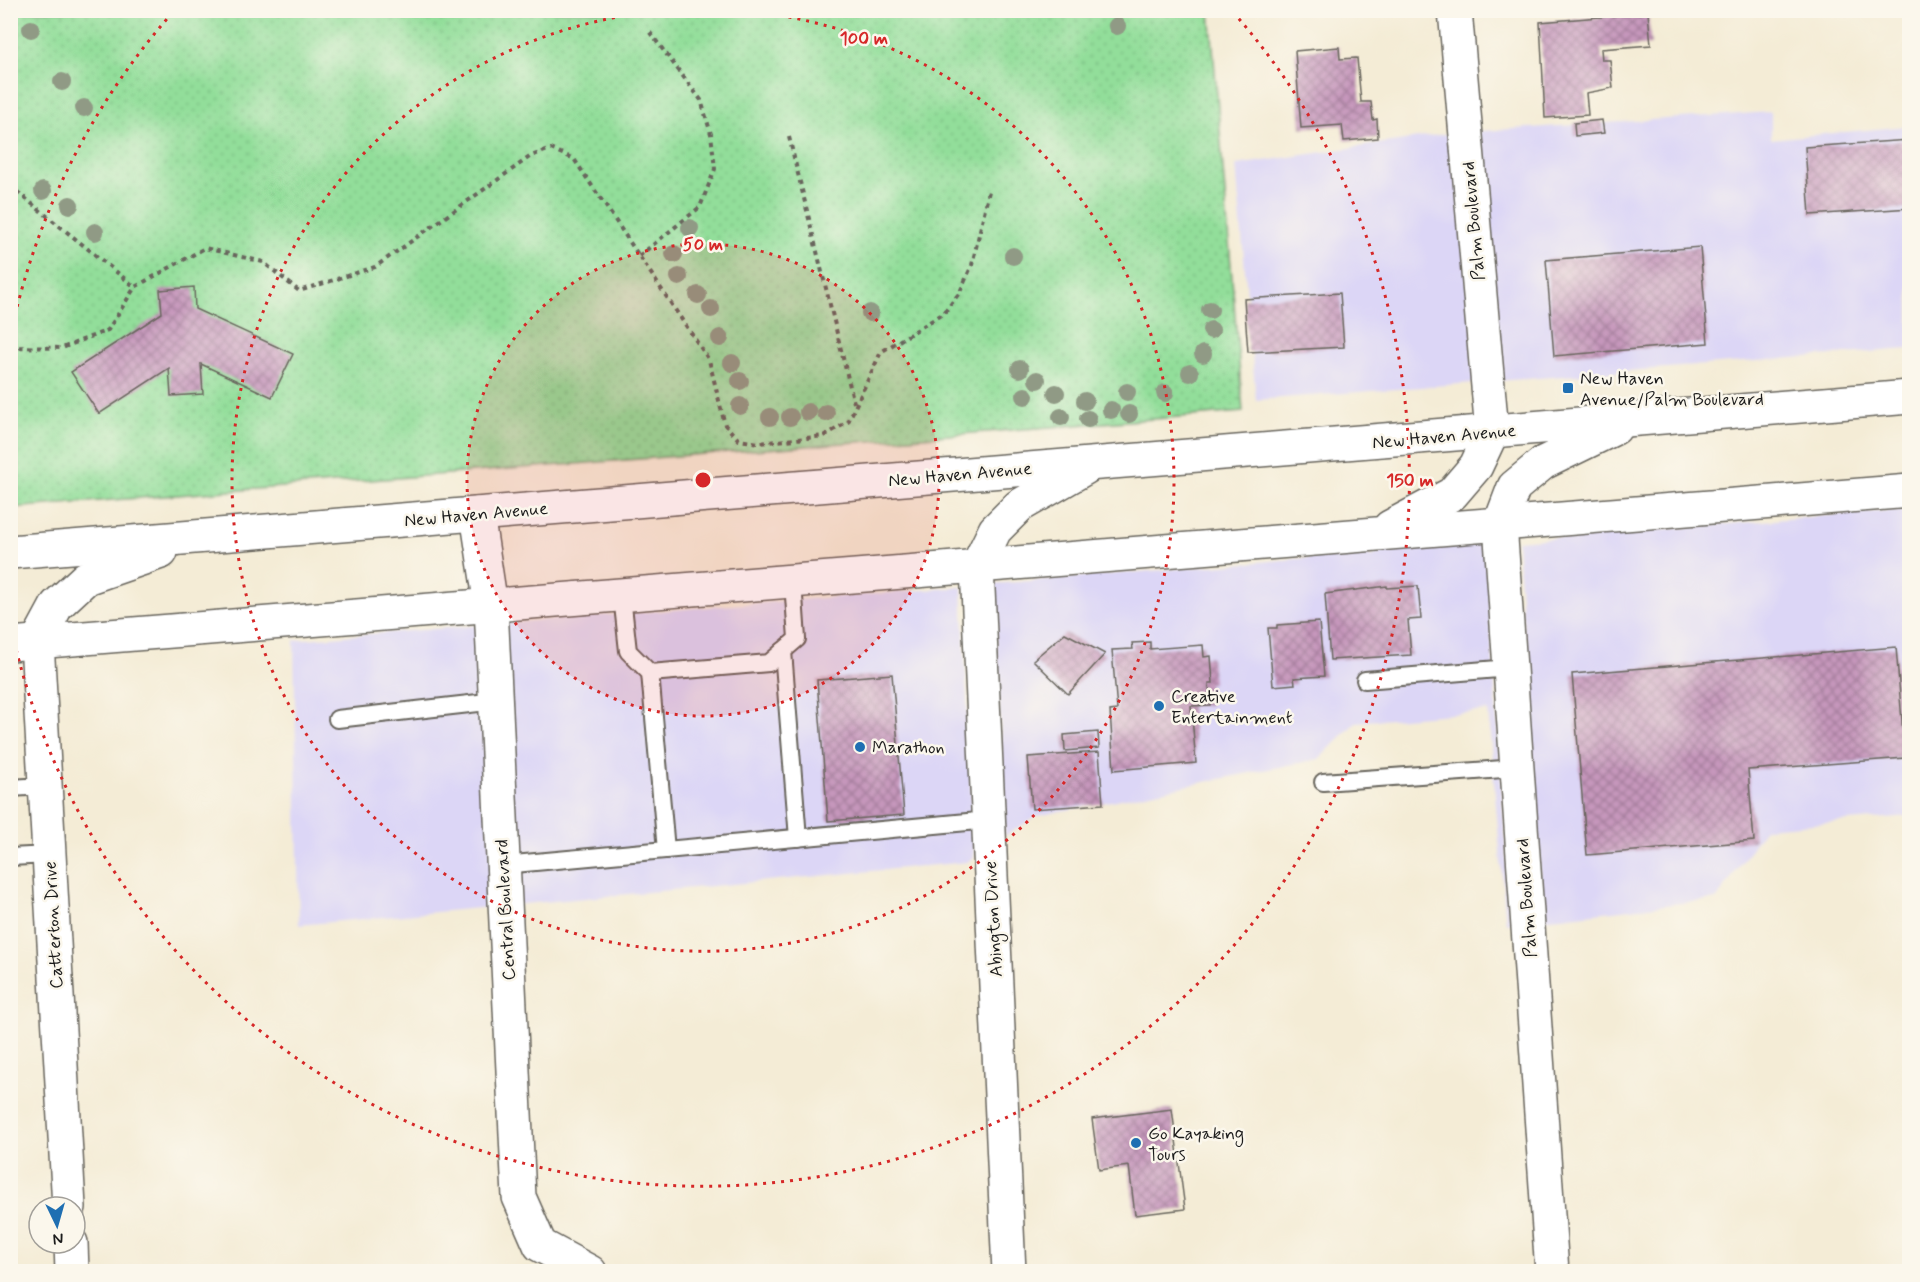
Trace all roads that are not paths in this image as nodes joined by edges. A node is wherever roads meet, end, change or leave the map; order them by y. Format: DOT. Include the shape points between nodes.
graph roads {
  1 [pos="1455,10"];
  2 [pos="1910,397"];
  3 [pos="1633,420"];
  4 [pos="1492,432"];
  5 [pos="1091,464"];
  6 [pos="1910,491"];
  7 [pos="477,514"];
  8 [pos="1500,524"];
  9 [pos="1378,533"];
  10 [pos="202,538"];
  11 [pos="10,552"];
  12 [pos="977,567"];
  13 [pos="794,582"];
  14 [pos="622,596"];
  15 [pos="491,606"];
  16 [pos="24,643"];
  17 [pos="783,651"];
  18 [pos="1510,668"];
  19 [pos="650,673"];
  20 [pos="1365,680"];
  21 [pos="496,701"];
  22 [pos="337,719"];
  23 [pos="1517,768"];
  24 [pos="1323,782"];
  25 [pos="45,786"];
  26 [pos="10,788"];
  27 [pos="988,820"];
  28 [pos="798,838"];
  29 [pos="666,850"];
  30 [pos="49,855"];
  31 [pos="10,858"];
  32 [pos="503,865"];
  33 [pos="68,1195"];
  34 [pos="71,1255"];
  35 [pos="72,1272"];
  36 [pos="590,1272"];
  37 [pos="1009,1272"];
  38 [pos="1552,1272"];
  1 -- 4 [label="main road, Palm Boulevard"];
  2 -- 3 [label="main road, New Haven Avenue"];
  3 -- 4 [label="main road, New Haven Avenue"];
  3 -- 8 [label="main road" via="1543,463 1514,487"];
  4 -- 5 [label="main road, New Haven Avenue"];
  4 -- 9 [label="main road" via="1476,466 1452,494"];
  5 -- 7 [label="main road, New Haven Avenue"];
  5 -- 12 [label="main road" via="1019,506 995,530"];
  6 -- 8 [label="main road"];
  7 -- 10 [label="main road, New Haven Avenue"];
  7 -- 15 [label="main road, Central Boulevard"];
  8 -- 9 [label="main road"];
  8 -- 18 [label="main road, Palm Boulevard"];
  9 -- 12 [label="main road"];
  10 -- 11 [label="main road, New Haven Avenue"];
  10 -- 16 [label="main road" via="86,578"];
  12 -- 13 [label="main road"];
  12 -- 27 [label="main road, Abington Drive"];
  13 -- 14 [label="main road"];
  13 -- 17 [label="lane" via="797,639"];
  14 -- 15 [label="main road"];
  14 -- 19 [label="lane" via="628,651"];
  15 -- 16 [label="main road"];
  15 -- 21 [label="main road, Central Boulevard"];
  16 -- 25 [label="main road, Catterton Drive"];
  17 -- 19 [label="lane" via="769,663"];
  17 -- 28 [label="lane"];
  18 -- 20 [label="lane"];
  18 -- 23 [label="main road, Palm Boulevard"];
  19 -- 29 [label="lane"];
  21 -- 22 [label="lane"];
  21 -- 32 [label="main road, Central Boulevard"];
  23 -- 24 [label="lane"];
  23 -- 38 [label="main road, Palm Boulevard"];
  25 -- 26 [label="lane"];
  25 -- 30 [label="main road, Catterton Drive"];
  27 -- 28 [label="lane"];
  27 -- 37 [label="main road, Abington Drive"];
  28 -- 29 [label="lane"];
  29 -- 32 [label="lane"];
  30 -- 31 [label="lane"];
  30 -- 33 [label="main road, Catterton Drive"];
  32 -- 36 [label="main road, Central Boulevard" via="519,1197 540,1245"];
  34 -- 35 [label="main road"];
}
